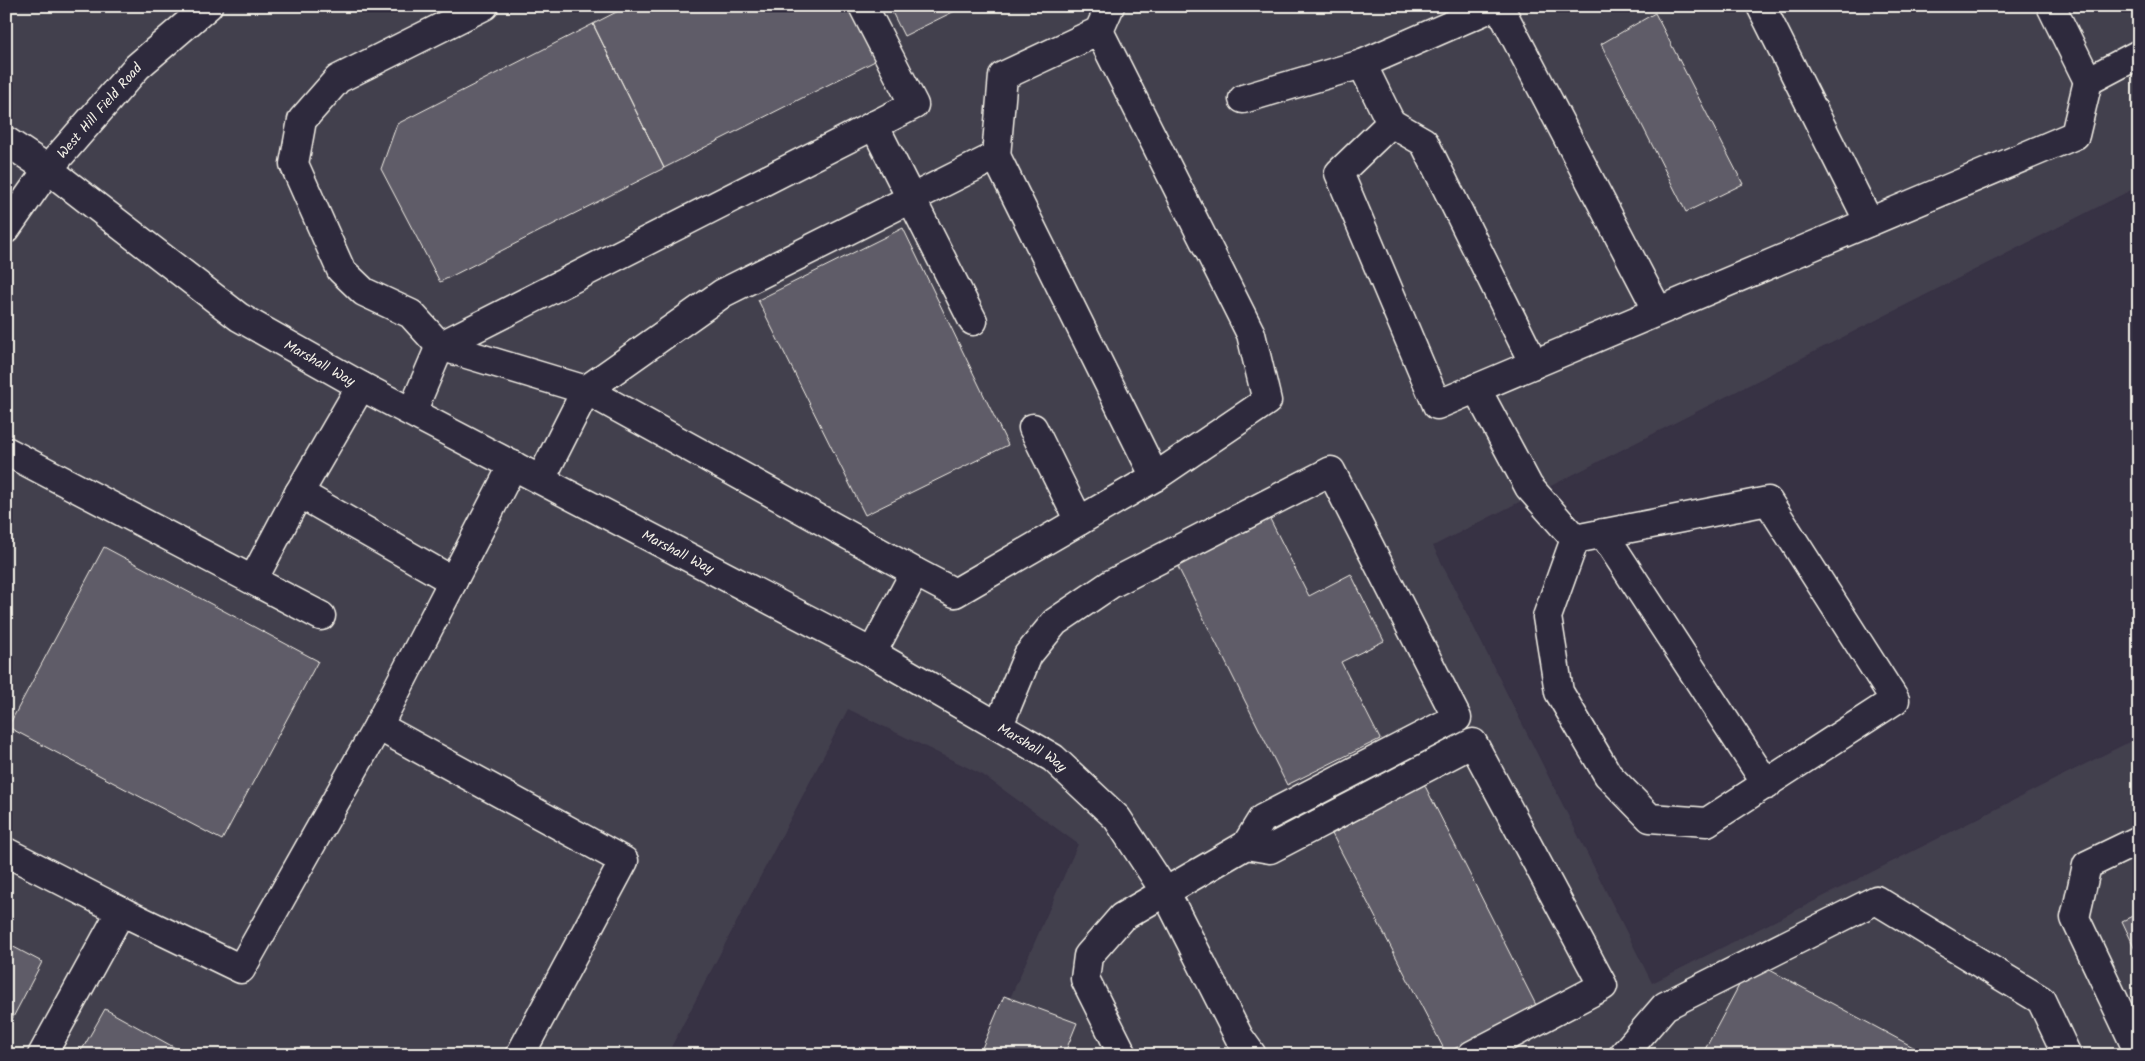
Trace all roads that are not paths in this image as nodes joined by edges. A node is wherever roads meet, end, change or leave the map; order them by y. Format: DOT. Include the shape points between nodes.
graph roads {
  1 [pos="208,6"];
  2 [pos="484,6"];
  3 [pos="863,6"];
  4 [pos="1110,6"];
  5 [pos="1495,6"];
  6 [pos="1499,6"];
  7 [pos="1761,6"];
  8 [pos="2050,6"];
  9 [pos="1099,31"];
  10 [pos="2139,54"];
  11 [pos="1362,64"];
  12 [pos="2088,80"];
  13 [pos="1243,99"];
  14 [pos="1391,123"];
  15 [pos="874,125"];
  16 [pos="6,141"];
  17 [pos="996,156"];
  18 [pos="48,169"];
  19 [pos="910,197"];
  20 [pos="1870,222"];
  21 [pos="6,229"];
  22 [pos="1658,311"];
  23 [pos="973,321"];
  24 [pos="440,346"];
  25 [pos="1534,364"];
  26 [pos="362,386"];
  27 [pos="1476,388"];
  28 [pos="586,390"];
  29 [pos="412,412"];
  30 [pos="1033,428"];
  31 [pos="6,451"];
  32 [pos="513,465"];
  33 [pos="1155,477"];
  34 [pos="541,480"];
  35 [pos="299,493"];
  36 [pos="1079,521"];
  37 [pos="1603,533"];
  38 [pos="1574,539"];
  39 [pos="915,572"];
  40 [pos="253,580"];
  41 [pos="453,581"];
  42 [pos="321,616"];
  43 [pos="872,653"];
  44 [pos="999,725"];
  45 [pos="378,726"];
  46 [pos="1767,784"];
  47 [pos="2139,840"];
  48 [pos="1246,845"];
  49 [pos="6,852"];
  50 [pos="1166,893"];
  51 [pos="121,911"];
  52 [pos="2139,1052"];
  53 [pos="42,1055"];
  54 [pos="520,1055"];
  55 [pos="1122,1055"];
  56 [pos="1252,1055"];
  57 [pos="1472,1055"];
  58 [pos="1622,1055"];
  59 [pos="2066,1055"];
  1 -- 18 [label="street, West Hill Field Road" via="137,67"];
  2 -- 24 [label="street" via="338,79 302,120 294,164 341,270 364,292 411,314"];
  3 -- 15 [label="street" via="914,105"];
  4 -- 9 [label="street"];
  5 -- 11 [label="street"];
  6 -- 22 [label="street"];
  7 -- 20 [label="street"];
  8 -- 12 [label="street"];
  9 -- 17 [label="street" via="1003,76"];
  9 -- 33 [label="street" via="1251,334 1267,401"];
  10 -- 12 [label="street"];
  11 -- 13 [label="street"];
  11 -- 14 [label="street"];
  12 -- 20 [label="street" via="2075,135"];
  14 -- 25 [label="street" via="1424,142"];
  14 -- 27 [label="street" via="1339,173 1437,405"];
  15 -- 19 [label="street"];
  15 -- 24 [label="street"];
  16 -- 18 [label="street, Marshall Way"];
  17 -- 19 [label="street"];
  17 -- 33 [label="street"];
  18 -- 21 [label="street, West Hill Field Road"];
  18 -- 26 [label="street, Marshall Way" via="239,317"];
  19 -- 23 [label="street"];
  19 -- 28 [label="street" via="723,293"];
  20 -- 22 [label="street"];
  22 -- 25 [label="street"];
  24 -- 28 [label="street"];
  24 -- 29 [label="street"];
  25 -- 27 [label="street"];
  26 -- 29 [label="street, Marshall Way"];
  26 -- 35 [label="street"];
  27 -- 38 [label="street" via="1529,487"];
  28 -- 34 [label="street"];
  28 -- 39 [label="street"];
  29 -- 32 [label="street, Marshall Way"];
  30 -- 36 [label="street"];
  31 -- 40 [label="street"];
  32 -- 34 [label="street, Marshall Way"];
  32 -- 41 [label="street"];
  33 -- 36 [label="street"];
  34 -- 43 [label="street, Marshall Way"];
  35 -- 40 [label="street"];
  35 -- 41 [label="street"];
  36 -- 39 [label="street" via="955,593"];
  37 -- 38 [label="street"];
  37 -- 46 [label="street"];
  37 -- 46 [label="street" via="1768,501 1895,700"];
  38 -- 46 [label="street" via="1547,617 1559,692 1608,775 1650,818 1707,822"];
  39 -- 43 [label="street"];
  40 -- 42 [label="street"];
  41 -- 45 [label="street"];
  43 -- 44 [label="street, Marshall Way"];
  44 -- 48 [label="street" via="1028,655 1055,622 1111,584 1331,471 1457,718 1262,819"];
  44 -- 50 [label="street, Marshall Way" via="1053,758 1117,818"];
  45 -- 51 [label="street" via="242,968"];
  45 -- 54 [label="street" via="624,861"];
  47 -- 52 [label="street" via="2088,865 2075,918"];
  48 -- 50 [label="street"];
  48 -- 57 [label="street" via="1270,849 1473,743 1604,986"];
  49 -- 51 [label="street"];
  50 -- 55 [label="street" via="1122,918 1088,956 1085,979"];
  50 -- 56 [label="street, Marshall Way" via="1239,1037"];
  51 -- 53 [label="street"];
  58 -- 59 [label="street" via="1665,1006 1876,900 2041,1000"];
}
